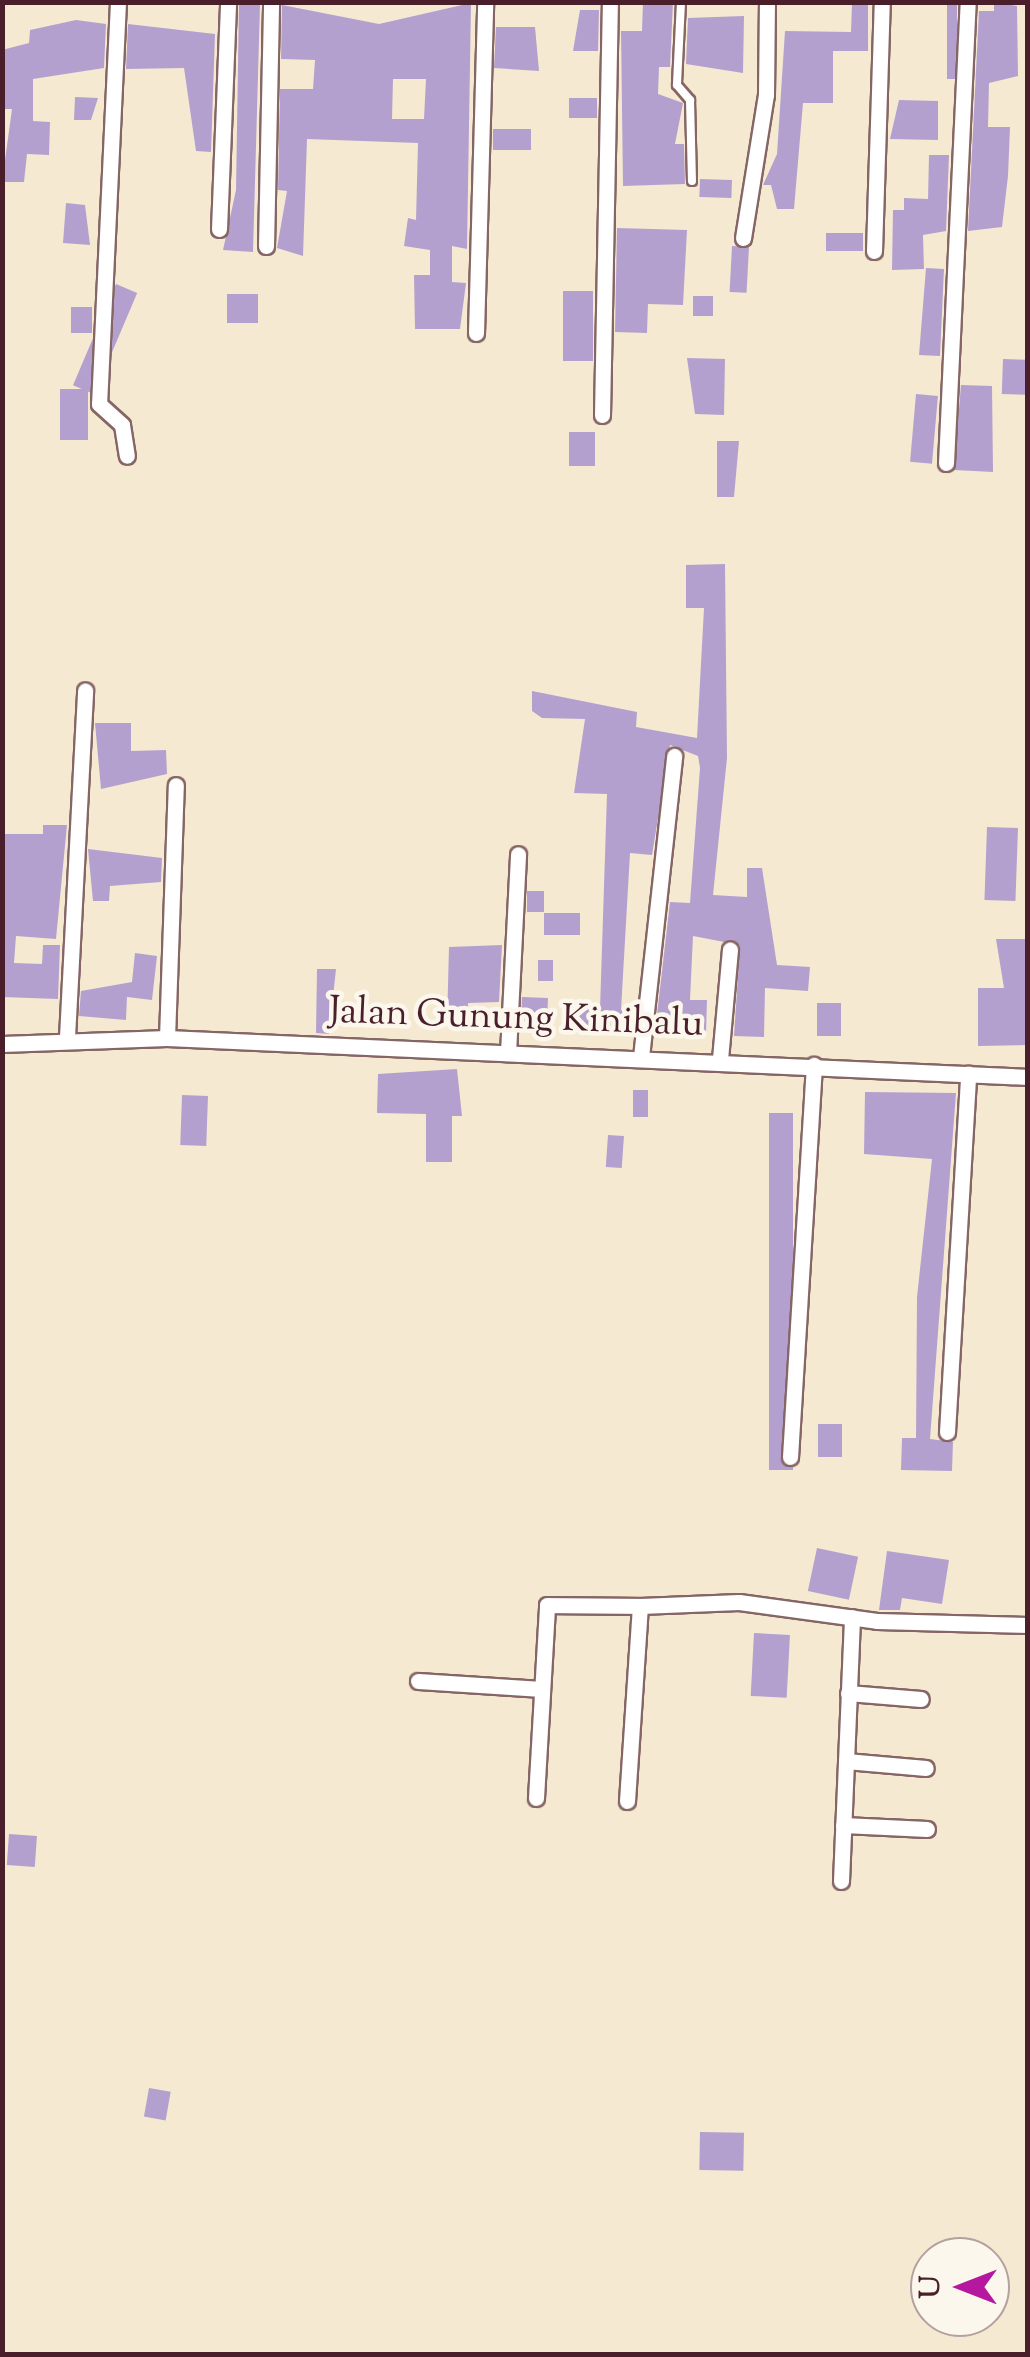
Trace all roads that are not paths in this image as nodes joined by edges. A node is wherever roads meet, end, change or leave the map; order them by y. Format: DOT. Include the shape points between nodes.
graph roads {
  1 [pos="118,2"];
  2 [pos="228,2"];
  3 [pos="272,2"];
  4 [pos="485,2"];
  5 [pos="610,2"];
  6 [pos="680,2"];
  7 [pos="767,2"];
  8 [pos="882,2"];
  9 [pos="968,2"];
  10 [pos="692,181"];
  11 [pos="219,229"];
  12 [pos="743,238"];
  13 [pos="266,246"];
  14 [pos="874,250"];
  15 [pos="476,333"];
  16 [pos="602,415"];
  17 [pos="127,456"];
  18 [pos="946,463"];
  19 [pos="85,690"];
  20 [pos="674,756"];
  21 [pos="176,785"];
  22 [pos="518,854"];
  23 [pos="730,949"];
  24 [pos="67,1037"];
  25 [pos="166,1038"];
  26 [pos="2,1044"];
  27 [pos="508,1053"];
  28 [pos="642,1056"];
  29 [pos="720,1059"];
  30 [pos="814,1065"];
  31 [pos="968,1074"];
  32 [pos="1028,1077"];
  33 [pos="947,1432"];
  34 [pos="790,1458"];
  35 [pos="640,1606"];
  36 [pos="852,1617"];
  37 [pos="1028,1625"];
  38 [pos="418,1681"];
  39 [pos="542,1689"];
  40 [pos="848,1693"];
  41 [pos="921,1699"];
  42 [pos="846,1761"];
  43 [pos="926,1768"];
  44 [pos="536,1798"];
  45 [pos="627,1801"];
  46 [pos="844,1825"];
  47 [pos="928,1829"];
  48 [pos="841,1882"];
  1 -- 17 [label="street" via="99,404 122,425"];
  2 -- 11 [label="street"];
  3 -- 13 [label="street"];
  4 -- 15 [label="street"];
  5 -- 16 [label="street"];
  6 -- 10 [label="lane" via="677,85 690,100"];
  7 -- 12 [label="street" via="766,95"];
  8 -- 14 [label="street"];
  9 -- 18 [label="street"];
  19 -- 24 [label="street"];
  20 -- 28 [label="street"];
  21 -- 25 [label="street"];
  22 -- 27 [label="street"];
  23 -- 29 [label="street"];
  24 -- 25 [label="street, Jalan Gunung Kinibalu"];
  24 -- 26 [label="street, Jalan Gunung Kinibalu"];
  25 -- 27 [label="street, Jalan Gunung Kinibalu"];
  27 -- 28 [label="street, Jalan Gunung Kinibalu"];
  28 -- 29 [label="street, Jalan Gunung Kinibalu"];
  29 -- 30 [label="street, Jalan Gunung Kinibalu"];
  30 -- 31 [label="street, Jalan Gunung Kinibalu"];
  30 -- 34 [label="street"];
  31 -- 32 [label="street, Jalan Gunung Kinibalu"];
  31 -- 33 [label="street"];
  35 -- 36 [label="street" via="739,1602"];
  35 -- 39 [label="street" via="547,1605"];
  35 -- 45 [label="street"];
  36 -- 37 [label="street"];
  36 -- 40 [label="street"];
  38 -- 39 [label="street"];
  39 -- 44 [label="street"];
  40 -- 41 [label="street"];
  40 -- 42 [label="street"];
  42 -- 43 [label="street"];
  42 -- 46 [label="street"];
  46 -- 47 [label="street"];
  46 -- 48 [label="street"];
}
